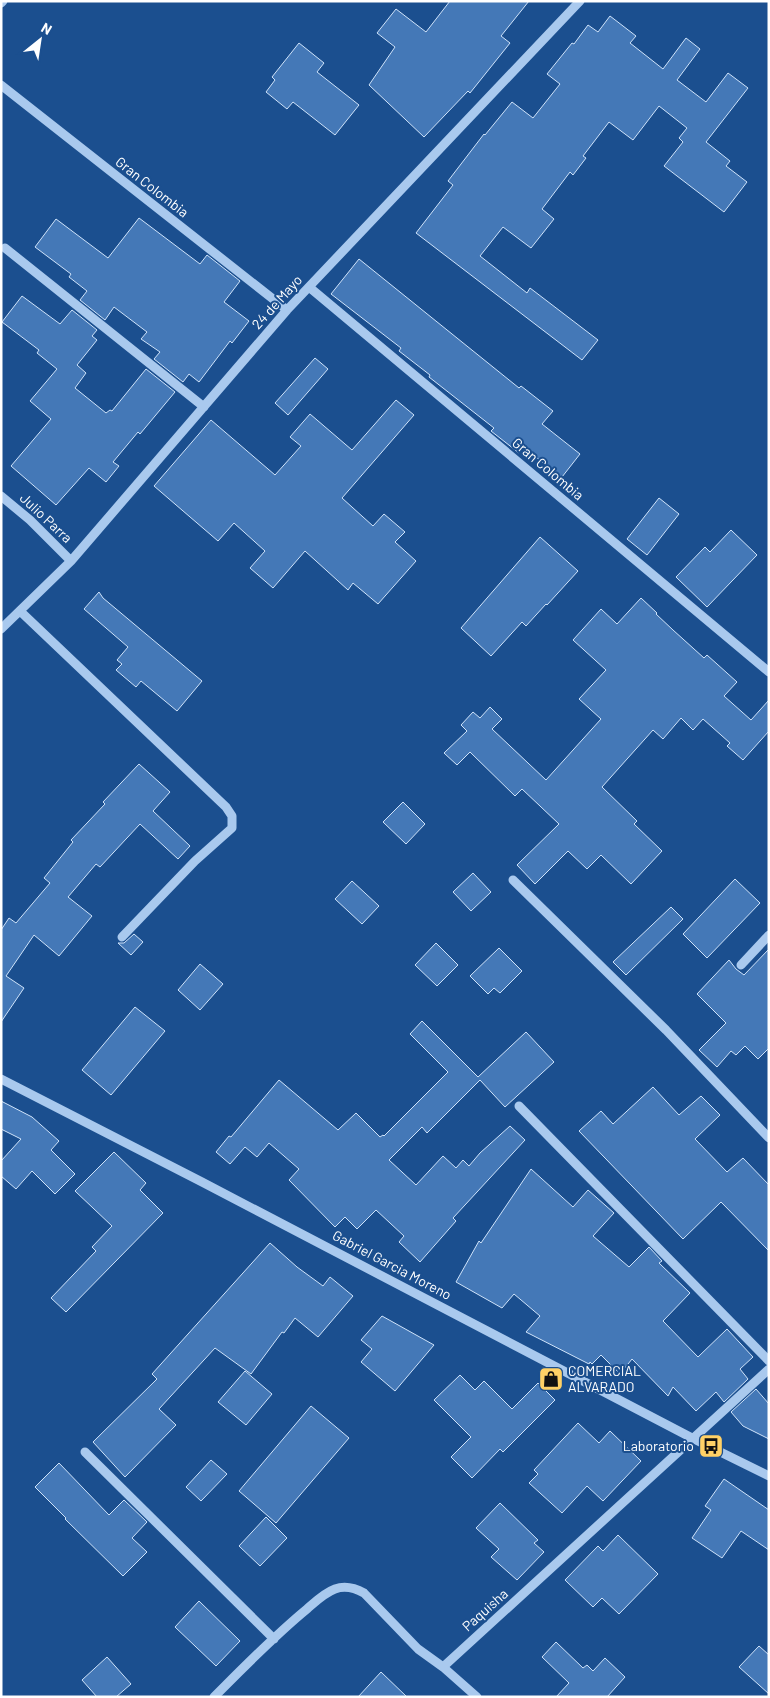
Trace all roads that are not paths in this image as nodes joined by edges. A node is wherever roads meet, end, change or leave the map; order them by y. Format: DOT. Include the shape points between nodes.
graph roads {
  1 [pos="580,1"];
  2 [pos="1,85"];
  3 [pos="5,248"];
  4 [pos="309,287"];
  5 [pos="287,310"];
  6 [pos="204,407"];
  7 [pos="1,496"];
  8 [pos="72,561"];
  9 [pos="20,610"];
  10 [pos="1,629"];
  11 [pos="769,672"];
  12 [pos="513,880"];
  13 [pos="769,935"];
  14 [pos="122,937"];
  15 [pos="741,965"];
  16 [pos="1,1079"];
  17 [pos="519,1106"];
  18 [pos="769,1138"];
  19 [pos="769,1361"];
  20 [pos="769,1369"];
  21 [pos="694,1439"];
  22 [pos="85,1452"];
  23 [pos="769,1476"];
  24 [pos="274,1639"];
  25 [pos="443,1667"];
  26 [pos="214,1697"];
  27 [pos="477,1697"];
  1 -- 4 [label="street, 24 de Mayo"];
  2 -- 5 [label="street, Gran Colombia"];
  3 -- 6 [label="street"];
  4 -- 5 [label="street, 24 de Mayo"];
  4 -- 11 [label="street, Gran Colombia"];
  5 -- 6 [label="street, 24 de Mayo"];
  6 -- 8 [label="street, 24 de Mayo"];
  7 -- 8 [label="street, Julio Parra"];
  8 -- 9 [label="street, 24 de Mayo"];
  9 -- 10 [label="street, 24 de Mayo"];
  9 -- 14 [label="street" via="232,816 232,828 195,861"];
  12 -- 18 [label="street" via="666,1030"];
  13 -- 15 [label="street"];
  16 -- 21 [label="street, Gabriel Garcia Moreno"];
  17 -- 19 [label="street"];
  20 -- 21 [label="street, Paquisha"];
  21 -- 23 [label="street, Gabriel Garcia Moreno"];
  21 -- 25 [label="street, Paquisha"];
  22 -- 24 [label="street"];
  24 -- 25 [label="street" via="292,1620 327,1593 336,1588 356,1588 418,1649"];
  24 -- 26 [label="street"];
  25 -- 27 [label="street"];
}
